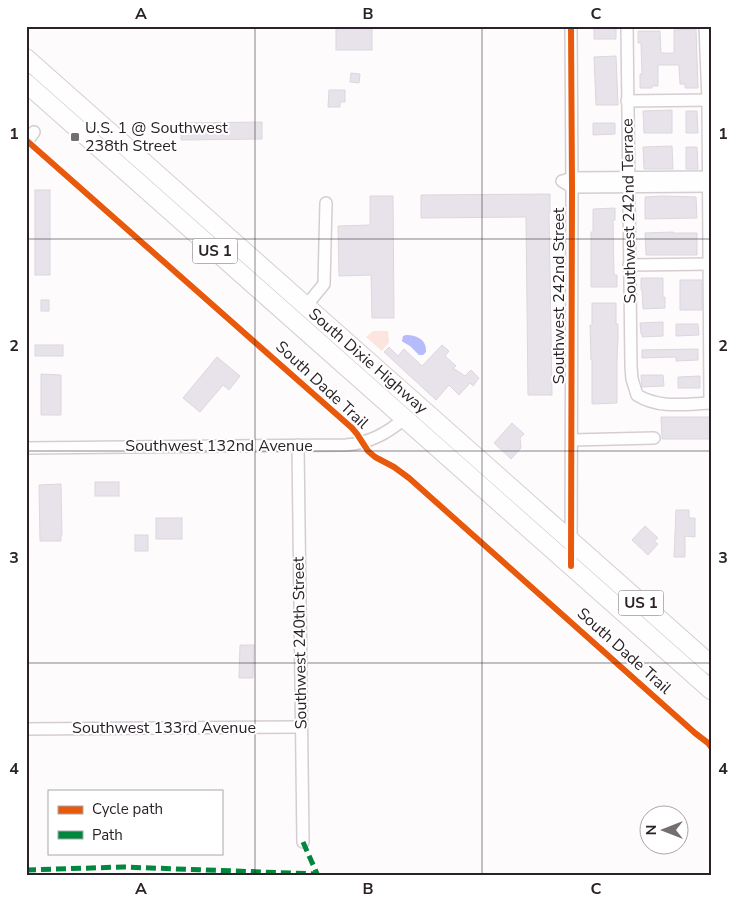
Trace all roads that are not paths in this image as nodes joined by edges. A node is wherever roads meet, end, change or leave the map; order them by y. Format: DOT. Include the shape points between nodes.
graph roads {
  1 [pos="571,26"];
  2 [pos="627,26"];
  3 [pos="707,34"];
  4 [pos="26,58"];
  5 [pos="26,83"];
  6 [pos="709,100"];
  7 [pos="627,101"];
  8 [pos="34,132"];
  9 [pos="26,143"];
  10 [pos="572,182"];
  11 [pos="629,182"];
  12 [pos="709,182"];
  13 [pos="326,203"];
  14 [pos="710,264"];
  15 [pos="629,265"];
  16 [pos="306,306"];
  17 [pos="710,329"];
  18 [pos="710,403"];
  19 [pos="404,419"];
  20 [pos="654,438"];
  21 [pos="572,440"];
  22 [pos="298,445"];
  23 [pos="26,448"];
  24 [pos="506,483"];
  25 [pos="572,542"];
  26 [pos="571,566"];
  27 [pos="619,609"];
  28 [pos="711,665"];
  29 [pos="711,678"];
  30 [pos="711,690"];
  31 [pos="301,727"];
  32 [pos="26,729"];
  33 [pos="303,842"];
  1 -- 10 [label="street, Southwest 242nd Street"];
  2 -- 7 [label="street, Southwest 242nd Terrace"];
  3 -- 6 [label="street"];
  4 -- 16 [label="highway, South Dixie Highway / US 1"];
  5 -- 19 [label="highway, South Dixie Highway / US 1"];
  6 -- 7 [label="street"];
  6 -- 12 [label="street"];
  7 -- 11 [label="street, Southwest 242nd Terrace"];
  8 -- 9 [label="street"];
  10 -- 11 [label="street"];
  10 -- 21 [label="street, Southwest 242nd Street"];
  11 -- 12 [label="street"];
  11 -- 15 [label="street, Southwest 242nd Terrace"];
  12 -- 14 [label="street"];
  13 -- 16 [label="street" via="324,284"];
  14 -- 15 [label="street"];
  14 -- 17 [label="street"];
  15 -- 18 [label="street, Southwest 242nd Terrace" via="631,367 637,395 666,404"];
  16 -- 19 [label="highway" via="344,352 394,396"];
  16 -- 24 [label="highway, South Dixie Highway / US 1"];
  17 -- 18 [label="street"];
  19 -- 22 [label="street, Southwest 132nd Avenue" via="378,437 358,444"];
  19 -- 24 [label="highway" via="427,425 486,476"];
  19 -- 26 [label="highway, South Dixie Highway / US 1"];
  20 -- 21 [label="street"];
  21 -- 25 [label="street, Southwest 242nd Street"];
  22 -- 23 [label="street, Southwest 132nd Avenue"];
  22 -- 31 [label="street, Southwest 240th Street"];
  24 -- 25 [label="highway, South Dixie Highway / US 1"];
  25 -- 26 [label="street, Southwest 242nd Street"];
  25 -- 28 [label="highway, South Dixie Highway / US 1"];
  26 -- 27 [label="highway, South Dixie Highway / US 1"];
  27 -- 29 [label="highway" via="650,624"];
  27 -- 30 [label="highway, South Dixie Highway / US 1"];
  31 -- 32 [label="street, Southwest 133rd Avenue"];
  31 -- 33 [label="street, Southwest 240th Street"];
}
